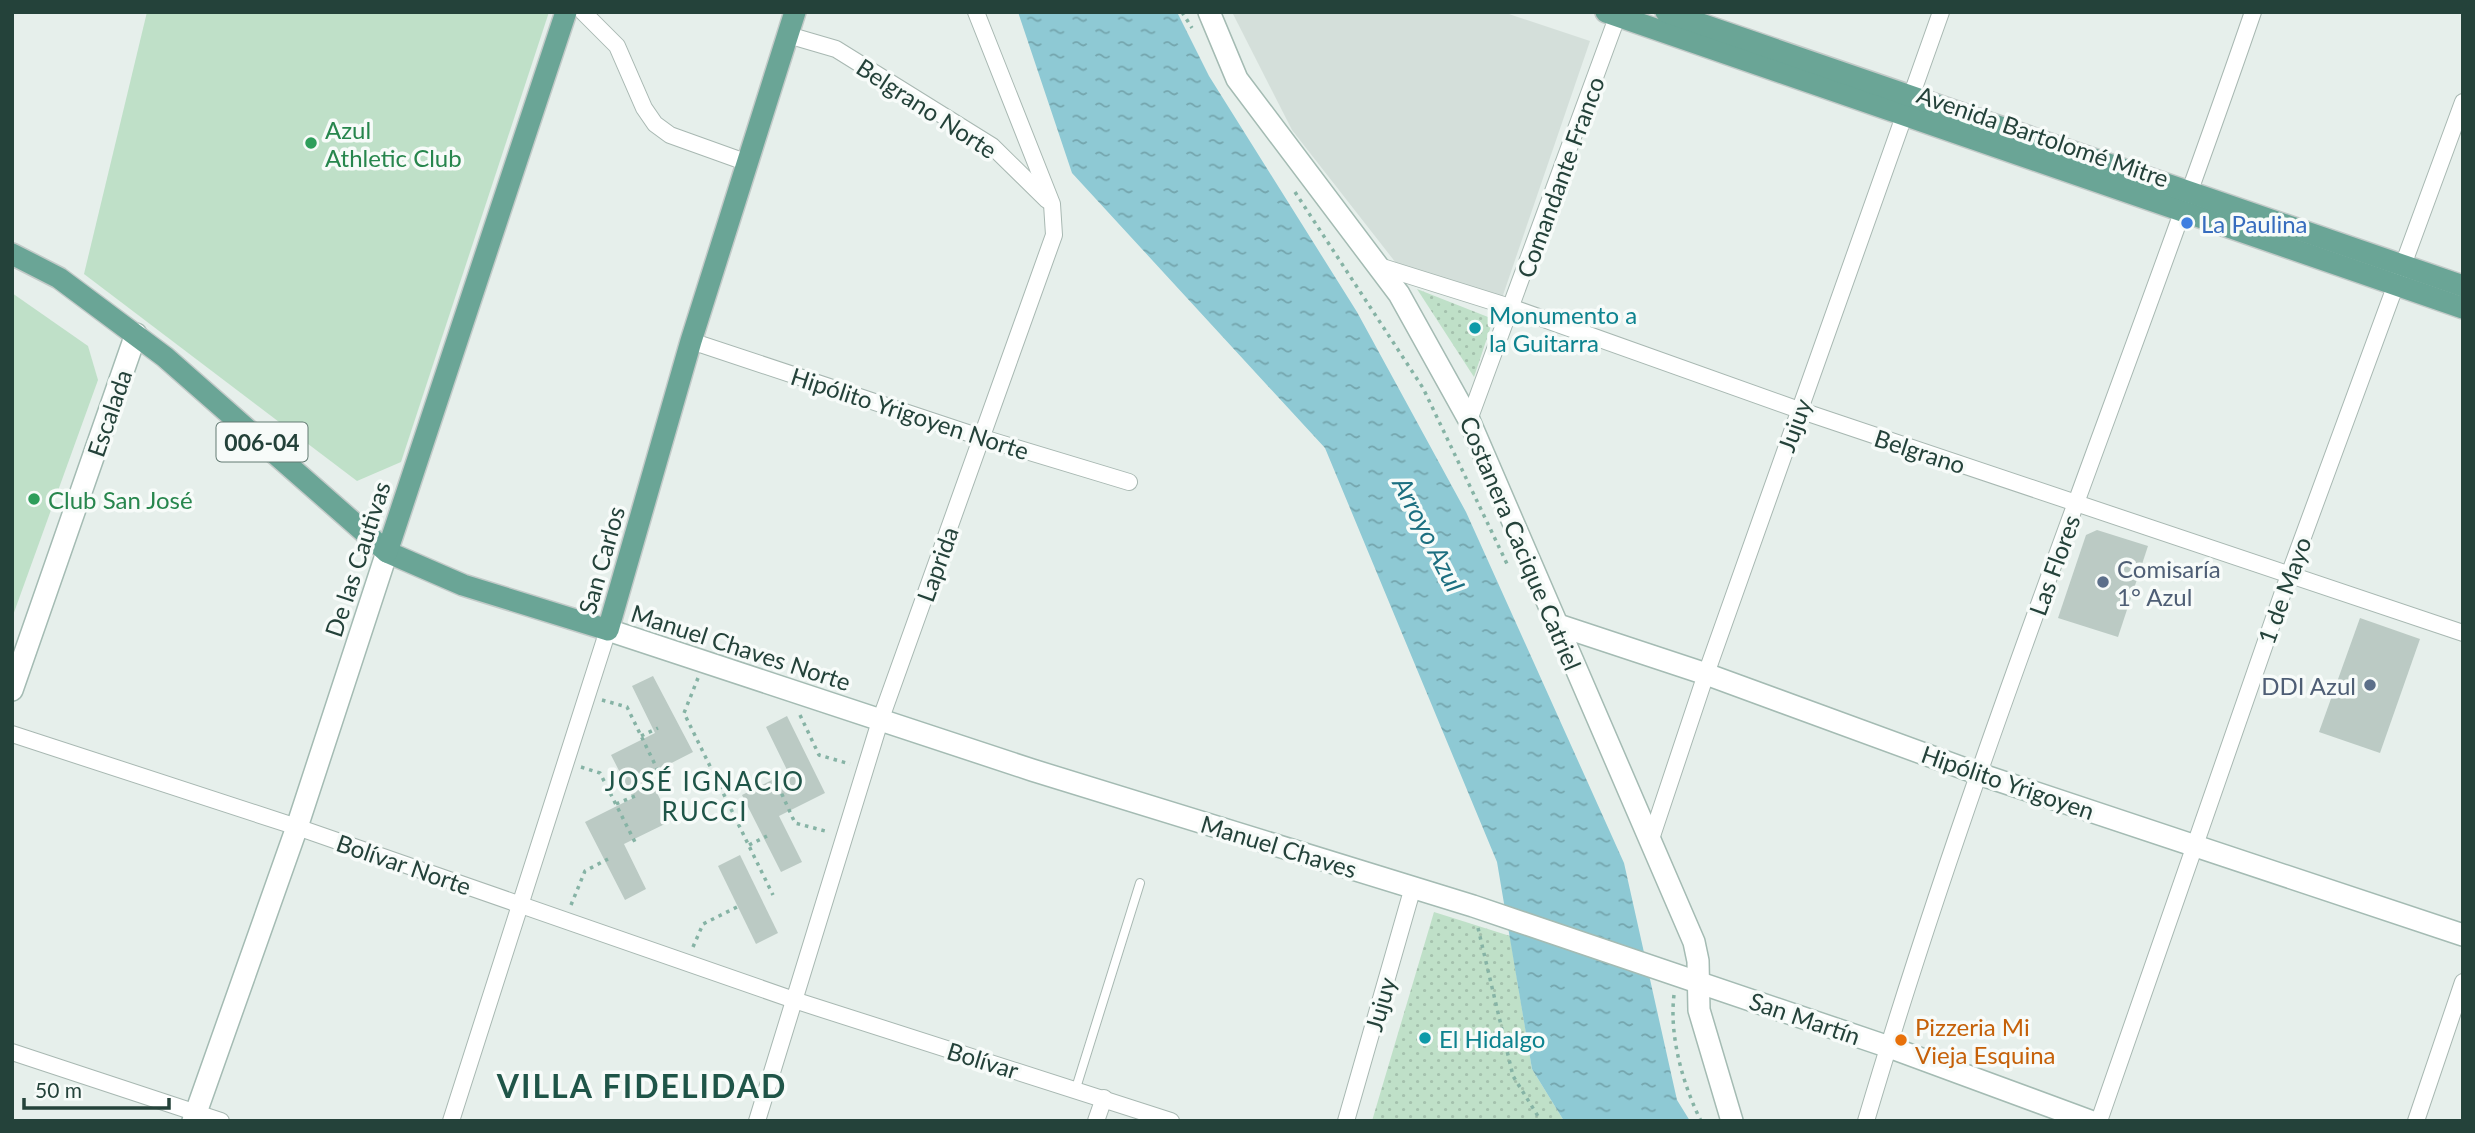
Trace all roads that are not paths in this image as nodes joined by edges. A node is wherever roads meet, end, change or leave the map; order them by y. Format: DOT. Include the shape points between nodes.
graph roads {
  1 [pos="566,12"];
  2 [pos="583,12"];
  3 [pos="795,12"];
  4 [pos="976,12"];
  5 [pos="1209,12"];
  6 [pos="1666,12"];
  7 [pos="1941,12"];
  8 [pos="2253,12"];
  9 [pos="1614,14"];
  10 [pos="788,35"];
  11 [pos="2463,102"];
  12 [pos="1909,106"];
  13 [pos="748,163"];
  14 [pos="2187,202"];
  15 [pos="1052,204"];
  16 [pos="12,254"];
  17 [pos="1379,266"];
  18 [pos="2400,276"];
  19 [pos="2463,286"];
  20 [pos="1513,308"];
  21 [pos="2463,308"];
  22 [pos="136,334"];
  23 [pos="691,341"];
  24 [pos="1799,410"];
  25 [pos="1469,420"];
  26 [pos="983,438"];
  27 [pos="1129,482"];
  28 [pos="2076,503"];
  29 [pos="387,552"];
  30 [pos="2289,575"];
  31 [pos="1555,624"];
  32 [pos="608,630"];
  33 [pos="2463,633"];
  34 [pos="1706,674"];
  35 [pos="12,690"];
  36 [pos="880,721"];
  37 [pos="12,734"];
  38 [pos="1979,774"];
  39 [pos="297,827"];
  40 [pos="1651,839"];
  41 [pos="2196,846"];
  42 [pos="1139,883"];
  43 [pos="1413,887"];
  44 [pos="520,904"];
  45 [pos="2463,935"];
  46 [pos="1687,977"];
  47 [pos="2463,982"];
  48 [pos="794,1000"];
  49 [pos="1889,1047"];
  50 [pos="12,1052"];
  51 [pos="1076,1088"];
  52 [pos="1104,1098"];
  53 [pos="195,1117"];
  54 [pos="221,1121"];
  55 [pos="451,1121"];
  56 [pos="757,1121"];
  57 [pos="1096,1121"];
  58 [pos="1171,1121"];
  59 [pos="1346,1121"];
  60 [pos="1732,1121"];
  61 [pos="1866,1121"];
  62 [pos="2090,1121"];
  63 [pos="2099,1121"];
  64 [pos="2416,1121"];
  1 -- 29 [label="main road, De las Cautivas"];
  2 -- 13 [label="street" via="617,46 643,108 655,124 670,135"];
  3 -- 10 [label="main road, San Carlos"];
  4 -- 15 [label="street, Laprida"];
  5 -- 17 [label="street, Costanera Cacique Catriel" via="1237,79"];
  6 -- 12 [label="main road, Avenida Bartolomé Mitre"];
  7 -- 12 [label="street, Jujuy"];
  8 -- 14 [label="street, Las Flores"];
  9 -- 12 [label="main road, Avenida Bartolomé Mitre"];
  9 -- 20 [label="street, Comandante Franco"];
  10 -- 13 [label="main road, San Carlos"];
  10 -- 15 [label="street, Belgrano Norte" via="836,49 992,146"];
  11 -- 18 [label="street, 1 de Mayo"];
  12 -- 14 [label="main road, Avenida Bartolomé Mitre"];
  12 -- 24 [label="street, Jujuy"];
  13 -- 23 [label="main road, San Carlos"];
  14 -- 18 [label="main road, Avenida Bartolomé Mitre"];
  14 -- 28 [label="street, Las Flores"];
  15 -- 26 [label="street, Laprida" via="1054,236"];
  16 -- 22 [label="main road, 006-04" via="59,278"];
  17 -- 20 [label="street, Belgrano"];
  17 -- 25 [label="street, Costanera Cacique Catriel"];
  18 -- 19 [label="main road, Avenida Bartolomé Mitre"];
  18 -- 21 [label="main road, Avenida Bartolomé Mitre"];
  18 -- 30 [label="street, 1 de Mayo"];
  20 -- 24 [label="street, Belgrano"];
  20 -- 25 [label="street, Comandante Franco"];
  22 -- 29 [label="main road, 006-04"];
  22 -- 35 [label="street, Escalada"];
  23 -- 26 [label="street, Hipólito Yrigoyen Norte"];
  23 -- 32 [label="main road, San Carlos"];
  24 -- 28 [label="street, Belgrano"];
  24 -- 34 [label="street, Jujuy"];
  25 -- 31 [label="street, Costanera Cacique Catriel"];
  26 -- 27 [label="street, Hipólito Yrigoyen Norte"];
  26 -- 36 [label="street, Laprida"];
  28 -- 30 [label="street, Belgrano"];
  28 -- 38 [label="street, Las Flores"];
  29 -- 32 [label="main road, Manuel Chaves Norte" via="463,584"];
  29 -- 39 [label="street, De las Cautivas"];
  30 -- 33 [label="street, Belgrano"];
  30 -- 41 [label="street, 1 de Mayo"];
  31 -- 34 [label="street, Hipólito Yrigoyen"];
  31 -- 40 [label="street, Costanera Cacique Catriel"];
  32 -- 36 [label="street, Manuel Chaves Norte"];
  32 -- 44 [label="street, San Carlos"];
  34 -- 38 [label="street, Hipólito Yrigoyen"];
  34 -- 40 [label="street, Jujuy"];
  36 -- 43 [label="street, Manuel Chaves"];
  36 -- 48 [label="street, Laprida"];
  37 -- 39 [label="street, Bolívar Norte"];
  38 -- 41 [label="street, Hipólito Yrigoyen"];
  38 -- 49 [label="street, Las Flores"];
  39 -- 44 [label="street, Bolívar Norte"];
  39 -- 53 [label="street, De las Cautivas"];
  40 -- 46 [label="street, Costanera Cacique Catriel" via="1694,942"];
  41 -- 45 [label="street, Hipólito Yrigoyen"];
  41 -- 63 [label="street, 1 de Mayo"];
  42 -- 51 [label="lane"];
  43 -- 46 [label="street, Manuel Chaves"];
  43 -- 59 [label="street, Jujuy"];
  44 -- 48 [label="street, Bolívar Norte"];
  44 -- 55 [label="street, San Carlos"];
  46 -- 49 [label="street, San Martín"];
  46 -- 60 [label="street, Costanera Cacique Catriel"];
  47 -- 64 [label="street"];
  48 -- 51 [label="street, Bolívar"];
  48 -- 56 [label="street, Laprida"];
  49 -- 61 [label="street, Las Flores"];
  49 -- 62 [label="street, San Martín"];
  50 -- 53 [label="street"];
  51 -- 52 [label="street, Bolívar"];
  52 -- 57 [label="street"];
  52 -- 58 [label="street, Bolívar"];
  53 -- 54 [label="street"];
}
